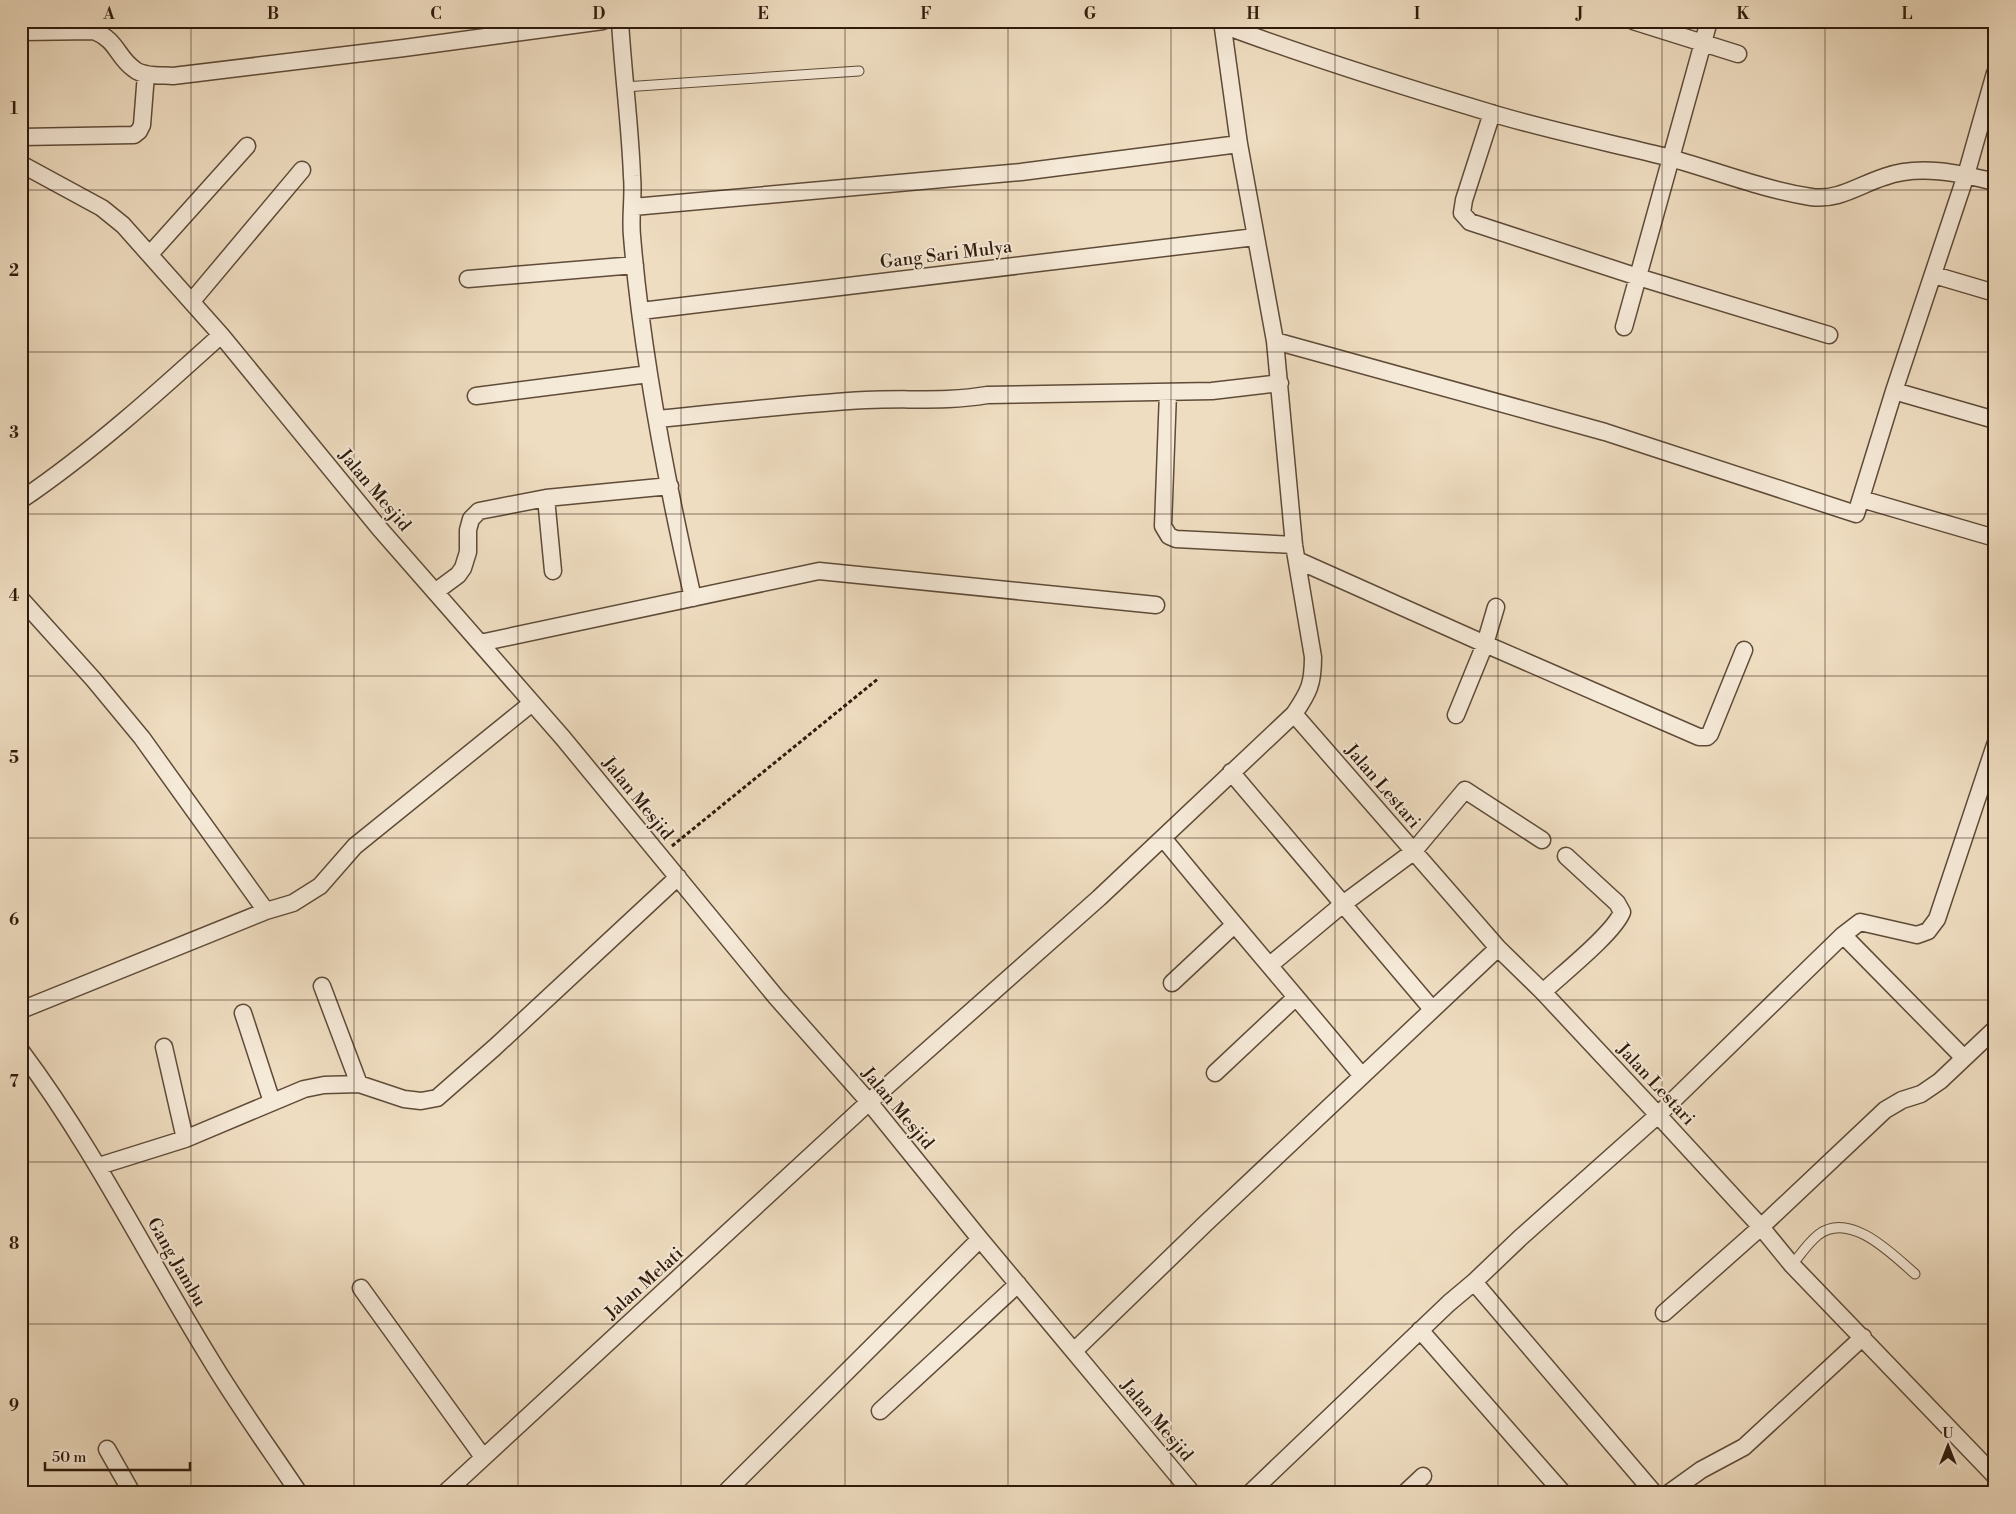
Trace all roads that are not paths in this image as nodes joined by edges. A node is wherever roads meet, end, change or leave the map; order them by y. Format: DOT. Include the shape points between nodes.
graph roads {
  1 [pos="602,21"];
  2 [pos="620,21"];
  3 [pos="1633,21"];
  4 [pos="1709,21"];
  5 [pos="1222,23"];
  6 [pos="21,32"];
  7 [pos="1703,43"];
  8 [pos="1738,54"];
  9 [pos="859,71"];
  10 [pos="1995,73"];
  11 [pos="146,74"];
  12 [pos="624,87"];
  13 [pos="1492,113"];
  14 [pos="21,137"];
  15 [pos="1239,144"];
  16 [pos="247,146"];
  17 [pos="1672,159"];
  18 [pos="21,164"];
  19 [pos="302,170"];
  20 [pos="1966,175"];
  21 [pos="1995,182"];
  22 [pos="633,207"];
  23 [pos="1255,237"];
  24 [pos="150,254"];
  25 [pos="635,265"];
  26 [pos="1934,275"];
  27 [pos="1638,277"];
  28 [pos="468,279"];
  29 [pos="1995,292"];
  30 [pos="192,301"];
  31 [pos="641,311"];
  32 [pos="1624,327"];
  33 [pos="221,335"];
  34 [pos="1829,335"];
  35 [pos="1274,341"];
  36 [pos="649,374"];
  37 [pos="1280,383"];
  38 [pos="1894,391"];
  39 [pos="1168,392"];
  40 [pos="476,396"];
  41 [pos="657,419"];
  42 [pos="1995,420"];
  43 [pos="670,486"];
  44 [pos="546,498"];
  45 [pos="1861,499"];
  46 [pos="21,500"];
  47 [pos="1995,538"];
  48 [pos="1296,552"];
  49 [pos="553,571"];
  50 [pos="435,592"];
  51 [pos="693,598"];
  52 [pos="21,599"];
  53 [pos="1156,605"];
  54 [pos="1496,607"];
  55 [pos="480,643"];
  56 [pos="1485,644"];
  57 [pos="1744,650"];
  58 [pos="532,703"];
  59 [pos="1294,714"];
  60 [pos="1456,715"];
  61 [pos="1995,744"];
  62 [pos="1231,772"];
  63 [pos="1163,838"];
  64 [pos="1542,840"];
  65 [pos="1413,852"];
  66 [pos="1566,856"];
  67 [pos="678,878"];
  68 [pos="1343,904"];
  69 [pos="266,911"];
  70 [pos="1234,925"];
  71 [pos="1844,935"];
  72 [pos="1498,948"];
  73 [pos="1270,965"];
  74 [pos="1172,983"];
  75 [pos="322,986"];
  76 [pos="1543,992"];
  77 [pos="1296,997"];
  78 [pos="1432,1008"];
  79 [pos="21,1010"];
  80 [pos="243,1013"];
  81 [pos="1995,1029"];
  82 [pos="164,1047"];
  83 [pos="21,1051"];
  84 [pos="1964,1058"];
  85 [pos="1215,1073"];
  86 [pos="1362,1076"];
  87 [pos="358,1084"];
  88 [pos="272,1102"];
  89 [pos="869,1102"];
  90 [pos="1658,1115"];
  91 [pos="186,1139"];
  92 [pos="99,1166"];
  93 [pos="1762,1227"];
  94 [pos="980,1239"];
  95 [pos="1792,1265"];
  96 [pos="1916,1274"];
  97 [pos="1474,1282"];
  98 [pos="1018,1284"];
  99 [pos="361,1288"];
  100 [pos="1664,1313"];
  101 [pos="1420,1330"];
  102 [pos="1863,1337"];
  103 [pos="1074,1351"];
  104 [pos="880,1411"];
  105 [pos="107,1449"];
  106 [pos="482,1457"];
  107 [pos="1423,1476"];
  108 [pos="1995,1476"];
  109 [pos="132,1493"];
  110 [pos="299,1493"];
  111 [pos="445,1493"];
  112 [pos="725,1493"];
  113 [pos="1192,1493"];
  114 [pos="1250,1493"];
  115 [pos="1406,1493"];
  116 [pos="1563,1493"];
  117 [pos="1654,1493"];
  118 [pos="1669,1493"];
  1 -- 11 [label="street" via="173,76"];
  2 -- 12 [label="street"];
  3 -- 7 [label="street"];
  4 -- 7 [label="street"];
  5 -- 13 [label="street" via="1300,54"];
  5 -- 15 [label="street, Jalan Melati"];
  6 -- 11 [label="street" via="94,30 105,35 134,70"];
  7 -- 8 [label="street"];
  7 -- 17 [label="street"];
  9 -- 12 [label="lane"];
  10 -- 20 [label="street"];
  11 -- 14 [label="street" via="142,125 134,135"];
  12 -- 22 [label="street"];
  13 -- 17 [label="street"];
  13 -- 27 [label="street" via="1464,200 1462,213 1470,222"];
  15 -- 22 [label="street" via="1021,172"];
  15 -- 23 [label="street, Jalan Melati"];
  16 -- 24 [label="street"];
  17 -- 20 [label="street" via="1813,197 1837,195 1898,173 1936,171"];
  17 -- 27 [label="street"];
  18 -- 24 [label="street, Jalan Mesjid" via="102,208"];
  19 -- 30 [label="street"];
  20 -- 21 [label="street"];
  20 -- 26 [label="street"];
  22 -- 25 [label="street" via="631,234"];
  23 -- 31 [label="street, Gang Sari Mulya"];
  23 -- 35 [label="street, Jalan Melati"];
  24 -- 30 [label="street, Jalan Mesjid"];
  25 -- 28 [label="street"];
  25 -- 31 [label="street"];
  26 -- 29 [label="street"];
  26 -- 38 [label="street"];
  27 -- 32 [label="street"];
  27 -- 34 [label="street"];
  30 -- 33 [label="street, Jalan Mesjid"];
  31 -- 36 [label="street"];
  33 -- 46 [label="street" via="150,399 54,478"];
  33 -- 50 [label="street, Jalan Mesjid"];
  35 -- 37 [label="street, Jalan Melati"];
  35 -- 45 [label="street" via="1604,432 1856,514"];
  36 -- 40 [label="street"];
  36 -- 41 [label="street"];
  37 -- 39 [label="street" via="1212,391"];
  37 -- 48 [label="street, Jalan Melati"];
  38 -- 42 [label="street"];
  38 -- 45 [label="street"];
  39 -- 41 [label="street" via="868,400"];
  39 -- 48 [label="street" via="1165,531 1176,539"];
  41 -- 43 [label="street"];
  43 -- 44 [label="street"];
  43 -- 51 [label="street"];
  44 -- 49 [label="street"];
  44 -- 50 [label="street" via="479,511 471,519 463,568 458,576"];
  45 -- 47 [label="street"];
  48 -- 56 [label="street"];
  48 -- 59 [label="street, Jalan Melati" via="1309,625 1313,676 1308,694"];
  50 -- 55 [label="street, Jalan Mesjid"];
  51 -- 53 [label="street" via="819,571"];
  51 -- 55 [label="street"];
  52 -- 69 [label="street" via="142,738"];
  54 -- 56 [label="street"];
  55 -- 58 [label="street, Jalan Mesjid"];
  56 -- 57 [label="street" via="1699,737 1710,734"];
  56 -- 60 [label="street"];
  58 -- 67 [label="street, Jalan Mesjid"];
  58 -- 69 [label="street" via="355,846 320,886 293,903"];
  59 -- 62 [label="street, Jalan Melati"];
  59 -- 65 [label="street, Jalan Lestari"];
  61 -- 71 [label="street" via="1937,919 1928,931 1917,935 1860,922"];
  62 -- 63 [label="street, Jalan Melati"];
  62 -- 68 [label="street"];
  63 -- 70 [label="street"];
  63 -- 89 [label="street, Jalan Melati"];
  64 -- 65 [label="street" via="1460,786"];
  65 -- 68 [label="street"];
  65 -- 72 [label="street, Jalan Lestari"];
  66 -- 76 [label="street" via="1617,903 1622,912 1603,937"];
  67 -- 87 [label="street" via="437,1098 412,1100"];
  67 -- 89 [label="street, Jalan Mesjid" via="776,997"];
  68 -- 73 [label="street"];
  68 -- 78 [label="street"];
  69 -- 79 [label="street"];
  70 -- 73 [label="street"];
  70 -- 74 [label="street"];
  71 -- 84 [label="street"];
  71 -- 90 [label="street"];
  72 -- 76 [label="street, Jalan Lestari"];
  72 -- 78 [label="street"];
  73 -- 77 [label="street"];
  75 -- 87 [label="street"];
  76 -- 90 [label="street, Jalan Lestari"];
  77 -- 85 [label="street"];
  77 -- 86 [label="street"];
  78 -- 86 [label="street"];
  80 -- 88 [label="street"];
  81 -- 84 [label="street"];
  82 -- 91 [label="street"];
  83 -- 92 [label="street, Gang Jambu"];
  84 -- 93 [label="street" via="1921,1094 1885,1110"];
  86 -- 103 [label="street"];
  87 -- 88 [label="street" via="304,1089"];
  88 -- 91 [label="street"];
  89 -- 94 [label="street, Jalan Mesjid"];
  89 -- 106 [label="street, Jalan Melati"];
  90 -- 93 [label="street, Jalan Lestari"];
  90 -- 97 [label="street"];
  91 -- 92 [label="street"];
  92 -- 110 [label="street, Gang Jambu" via="209,1358"];
  93 -- 95 [label="street, Jalan Lestari"];
  93 -- 100 [label="street"];
  94 -- 98 [label="street, Jalan Mesjid"];
  94 -- 112 [label="street"];
  95 -- 96 [label="lane" via="1819,1235 1836,1227 1859,1232 1877,1241"];
  95 -- 102 [label="street, Jalan Lestari"];
  97 -- 101 [label="street"];
  97 -- 117 [label="street"];
  98 -- 103 [label="street, Jalan Mesjid"];
  98 -- 104 [label="street"];
  99 -- 106 [label="street"];
  101 -- 114 [label="street"];
  101 -- 116 [label="street"];
  102 -- 108 [label="street, Jalan Lestari"];
  102 -- 118 [label="street" via="1744,1447 1701,1470"];
  103 -- 113 [label="street, Jalan Mesjid"];
  105 -- 109 [label="street"];
  106 -- 111 [label="street, Jalan Melati"];
  107 -- 115 [label="street"];
}
